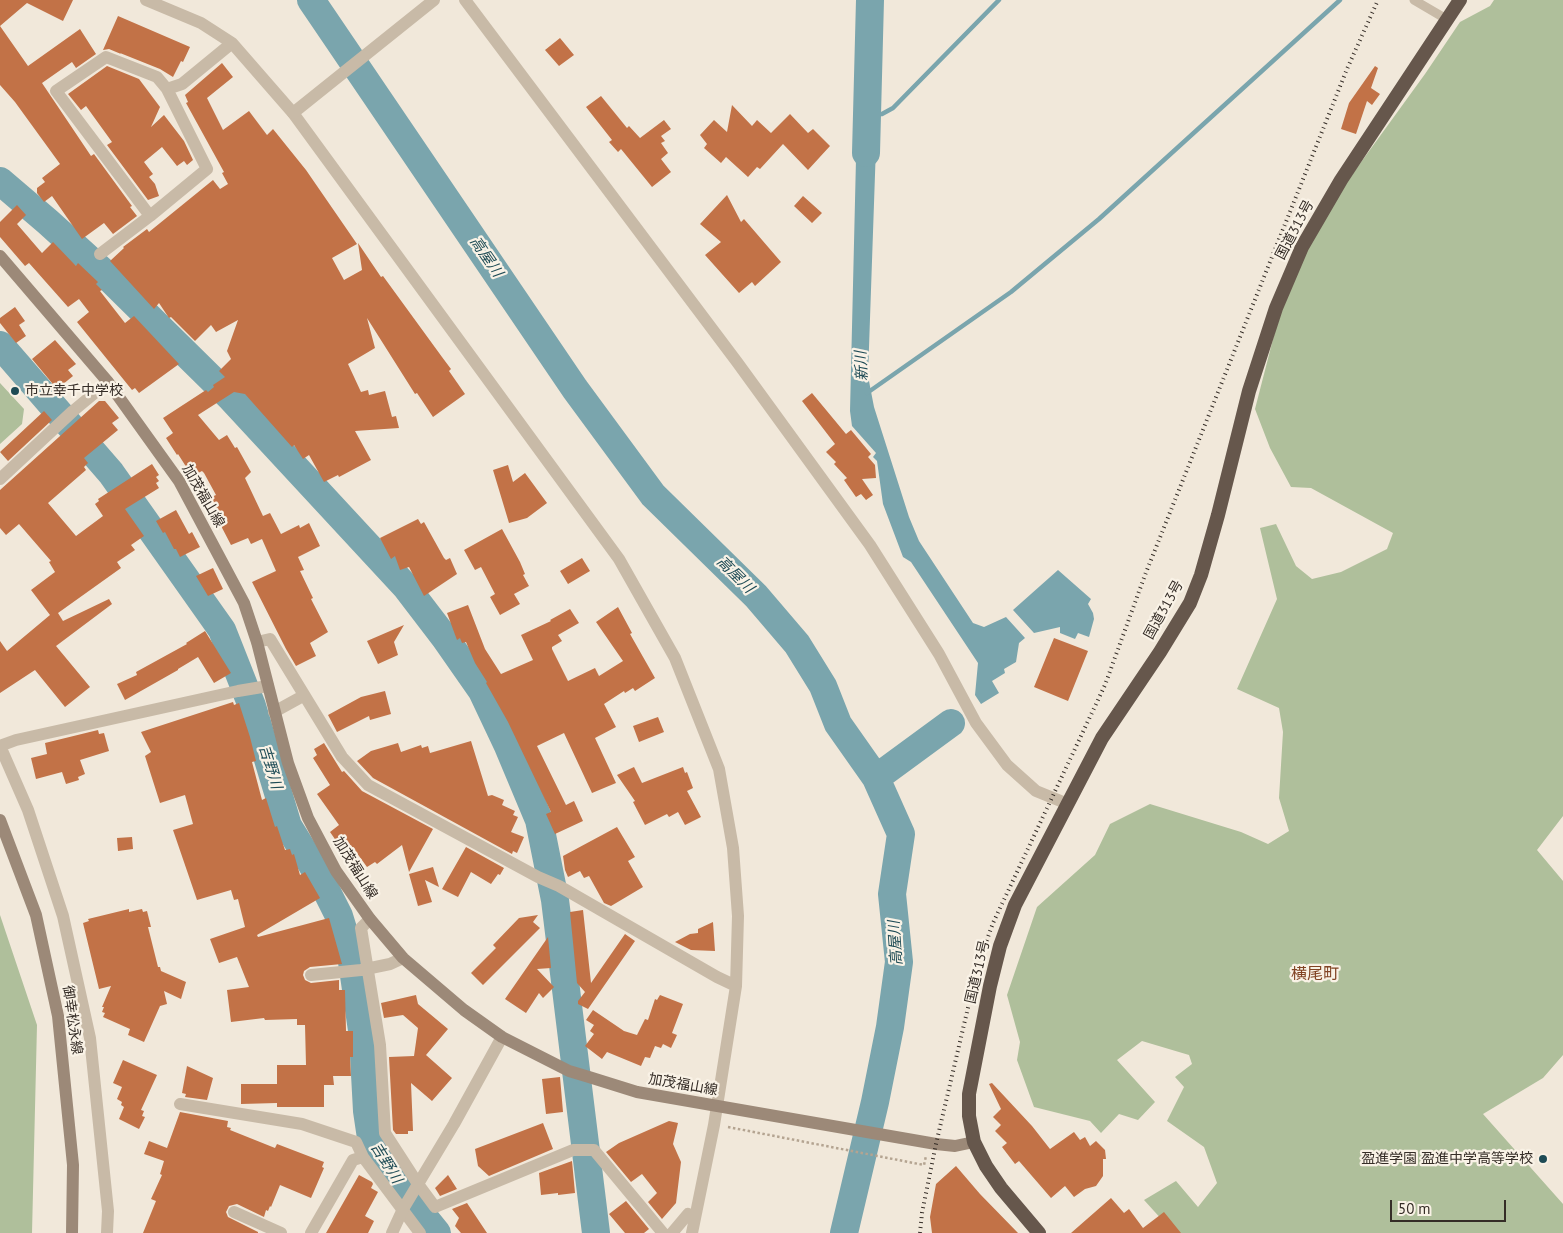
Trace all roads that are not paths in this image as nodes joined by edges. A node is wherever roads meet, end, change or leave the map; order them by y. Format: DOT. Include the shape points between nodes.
graph roads {
  1 [pos="146,0"];
  2 [pos="434,0"];
  3 [pos="465,0"];
  4 [pos="1414,0"];
  5 [pos="1460,0"];
  6 [pos="1448,20"];
  7 [pos="232,43"];
  8 [pos="167,89"];
  9 [pos="294,113"];
  10 [pos="150,216"];
  11 [pos="100,254"];
  12 [pos="0,256"];
  13 [pos="108,382"];
  14 [pos="0,479"];
  15 [pos="257,642"];
  16 [pos="262,687"];
  17 [pos="303,696"];
  18 [pos="274,712"];
  19 [pos="0,746"];
  20 [pos="1068,804"];
  21 [pos="0,820"];
  22 [pos="370,920"];
  23 [pos="403,958"];
  24 [pos="364,969"];
  25 [pos="311,975"];
  26 [pos="736,986"];
  27 [pos="502,1037"];
  28 [pos="180,1104"];
  29 [pos="717,1106"];
  30 [pos="974,1142"];
  31 [pos="363,1157"];
  32 [pos="418,1184"];
  33 [pos="403,1209"];
  34 [pos="234,1212"];
  35 [pos="695,1218"];
  36 [pos="72,1233"];
  37 [pos="107,1233"];
  38 [pos="281,1233"];
  39 [pos="311,1233"];
  40 [pos="392,1233"];
  41 [pos="420,1233"];
  42 [pos="663,1233"];
  43 [pos="672,1233"];
  44 [pos="692,1233"];
  45 [pos="1039,1233"];
  1 -- 7 [label="street" via="201,24"];
  2 -- 9 [label="street"];
  3 -- 20 [label="street" via="870,545 939,654 976,723 1007,765 1036,792"];
  4 -- 6 [label="lane"];
  5 -- 6 [label="highway, 国道313号"];
  6 -- 20 [label="highway, 国道313号" via="1341,180 1302,247 1276,308 1249,391 1218,515 1190,603 1102,738"];
  7 -- 8 [label="street" via="182,84"];
  7 -- 9 [label="street"];
  8 -- 10 [label="street" via="207,169"];
  8 -- 10 [label="street" via="157,77 106,57 56,91"];
  9 -- 26 [label="street" via="619,559 675,658 719,769 733,848 738,916"];
  10 -- 11 [label="street"];
  12 -- 13 [label="main road, 加茂福山線"];
  13 -- 14 [label="street"];
  13 -- 15 [label="main road, 加茂福山線" via="179,481 244,603"];
  15 -- 16 [label="main road, 加茂福山線"];
  15 -- 17 [label="street" via="270,640"];
  16 -- 18 [label="main road, 加茂福山線"];
  16 -- 19 [label="street"];
  17 -- 18 [label="street"];
  17 -- 26 [label="street" via="342,757 368,784"];
  18 -- 22 [label="main road, 加茂福山線" via="308,818 336,871"];
  19 -- 37 [label="street" via="28,810 70,944 90,1038 108,1211"];
  20 -- 30 [label="highway, 国道313号" via="1015,905 1000,946 969,1094"];
  21 -- 36 [label="main road, 御幸松永線" via="36,915 58,1016 73,1165"];
  22 -- 23 [label="main road, 加茂福山線"];
  22 -- 24 [label="street" via="361,928"];
  23 -- 24 [label="street"];
  23 -- 27 [label="main road, 加茂福山線" via="464,1010"];
  24 -- 25 [label="street"];
  24 -- 32 [label="street" via="380,1045 385,1133"];
  26 -- 29 [label="street"];
  27 -- 29 [label="main road, 加茂福山線" via="569,1071 637,1092"];
  27 -- 32 [label="street"];
  28 -- 31 [label="street" via="302,1124 356,1142"];
  29 -- 30 [label="main road, 加茂福山線" via="929,1143 955,1146"];
  29 -- 35 [label="street"];
  30 -- 45 [label="highway, 国道313号" via="986,1166"];
  31 -- 33 [label="street"];
  31 -- 39 [label="street" via="352,1160"];
  32 -- 33 [label="street"];
  32 -- 42 [label="street" via="435,1207 573,1150 594,1150"];
  33 -- 40 [label="street"];
  33 -- 41 [label="street"];
  34 -- 38 [label="street"];
  35 -- 43 [label="street" via="688,1214"];
  35 -- 44 [label="street"];
}
